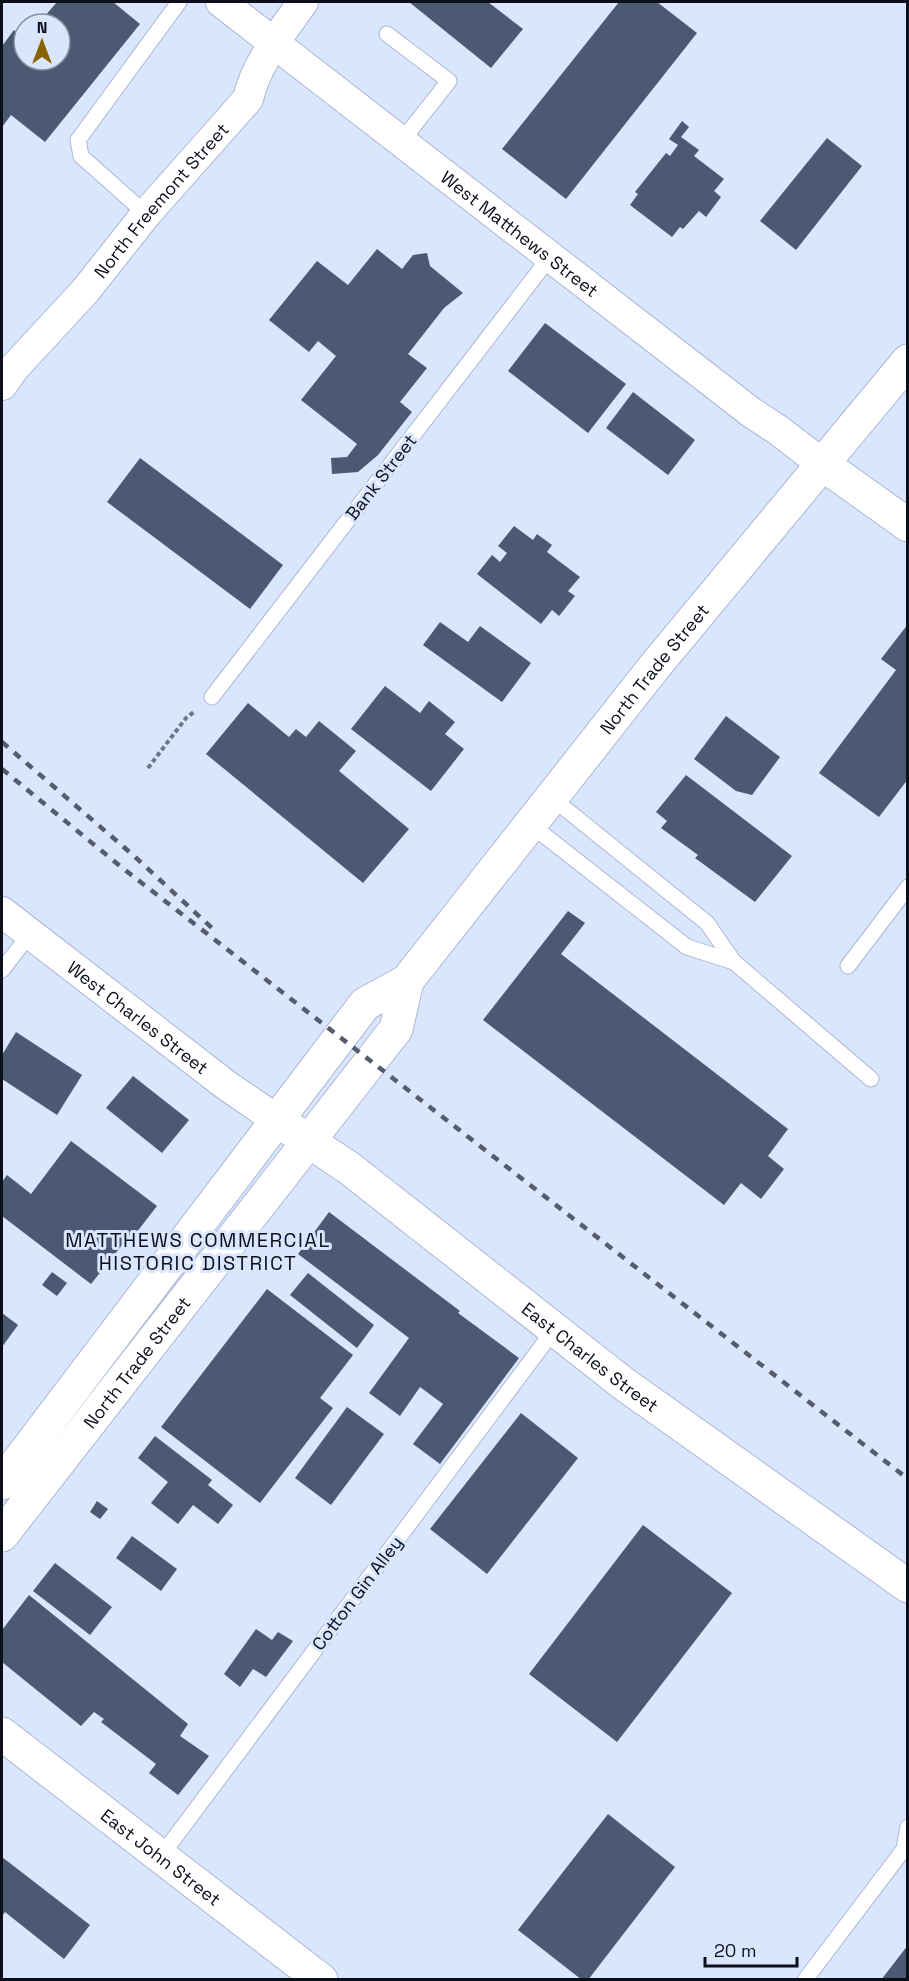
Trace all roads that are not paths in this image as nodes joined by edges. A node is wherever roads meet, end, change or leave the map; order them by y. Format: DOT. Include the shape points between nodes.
graph roads {
  1 [pos="179,2"];
  2 [pos="221,2"];
  3 [pos="303,2"];
  4 [pos="387,34"];
  5 [pos="274,43"];
  6 [pos="401,142"];
  7 [pos="146,214"];
  8 [pos="550,257"];
  9 [pos="908,361"];
  10 [pos="2,385"];
  11 [pos="821,463"];
  12 [pos="908,525"];
  13 [pos="212,697"];
  14 [pos="552,798"];
  15 [pos="531,825"];
  16 [pos="908,887"];
  17 [pos="2,912"];
  18 [pos="30,934"];
  19 [pos="734,962"];
  20 [pos="848,966"];
  21 [pos="2,970"];
  22 [pos="407,981"];
  23 [pos="871,1079"];
  24 [pos="277,1120"];
  25 [pos="309,1142"];
  26 [pos="554,1330"];
  27 [pos="2,1483"];
  28 [pos="2,1535"];
  29 [pos="908,1586"];
  30 [pos="2,1734"];
  31 [pos="908,1827"];
  32 [pos="906,1849"];
  33 [pos="160,1856"];
  34 [pos="321,1980"];
  35 [pos="804,1980"];
  1 -- 7 [label="lane" via="78,140 81,156"];
  2 -- 5 [label="street, West Matthews Street"];
  3 -- 5 [label="street, North Freemont Street"];
  4 -- 6 [label="lane" via="449,81"];
  5 -- 6 [label="street, West Matthews Street"];
  5 -- 7 [label="street, North Freemont Street" via="252,80 248,99"];
  6 -- 8 [label="street, West Matthews Street"];
  7 -- 10 [label="street, North Freemont Street" via="86,290"];
  8 -- 11 [label="street, West Matthews Street"];
  8 -- 13 [label="lane, Bank Street"];
  9 -- 11 [label="main road, North Trade Street"];
  11 -- 12 [label="main road"];
  11 -- 14 [label="main road, North Trade Street"];
  14 -- 15 [label="main road, North Trade Street"];
  14 -- 19 [label="lane" via="707,923"];
  15 -- 19 [label="lane" via="687,947"];
  15 -- 22 [label="main road, North Trade Street"];
  16 -- 20 [label="lane"];
  17 -- 18 [label="street, West Charles Street"];
  18 -- 21 [label="lane"];
  18 -- 24 [label="street, West Charles Street"];
  19 -- 23 [label="lane"];
  22 -- 24 [label="main road, North Trade Street" via="365,1004"];
  22 -- 25 [label="main road, North Trade Street" via="396,1029"];
  24 -- 25 [label="main road, East Charles Street"];
  24 -- 27 [label="main road, North Trade Street"];
  25 -- 26 [label="main road, East Charles Street" via="349,1168"];
  25 -- 28 [label="main road, North Trade Street"];
  26 -- 29 [label="main road, East Charles Street"];
  26 -- 33 [label="lane, Cotton Gin Alley"];
  30 -- 33 [label="main road, East John Street"];
  31 -- 32 [label="lane"];
  32 -- 35 [label="lane"];
  33 -- 34 [label="main road, East John Street"];
}
